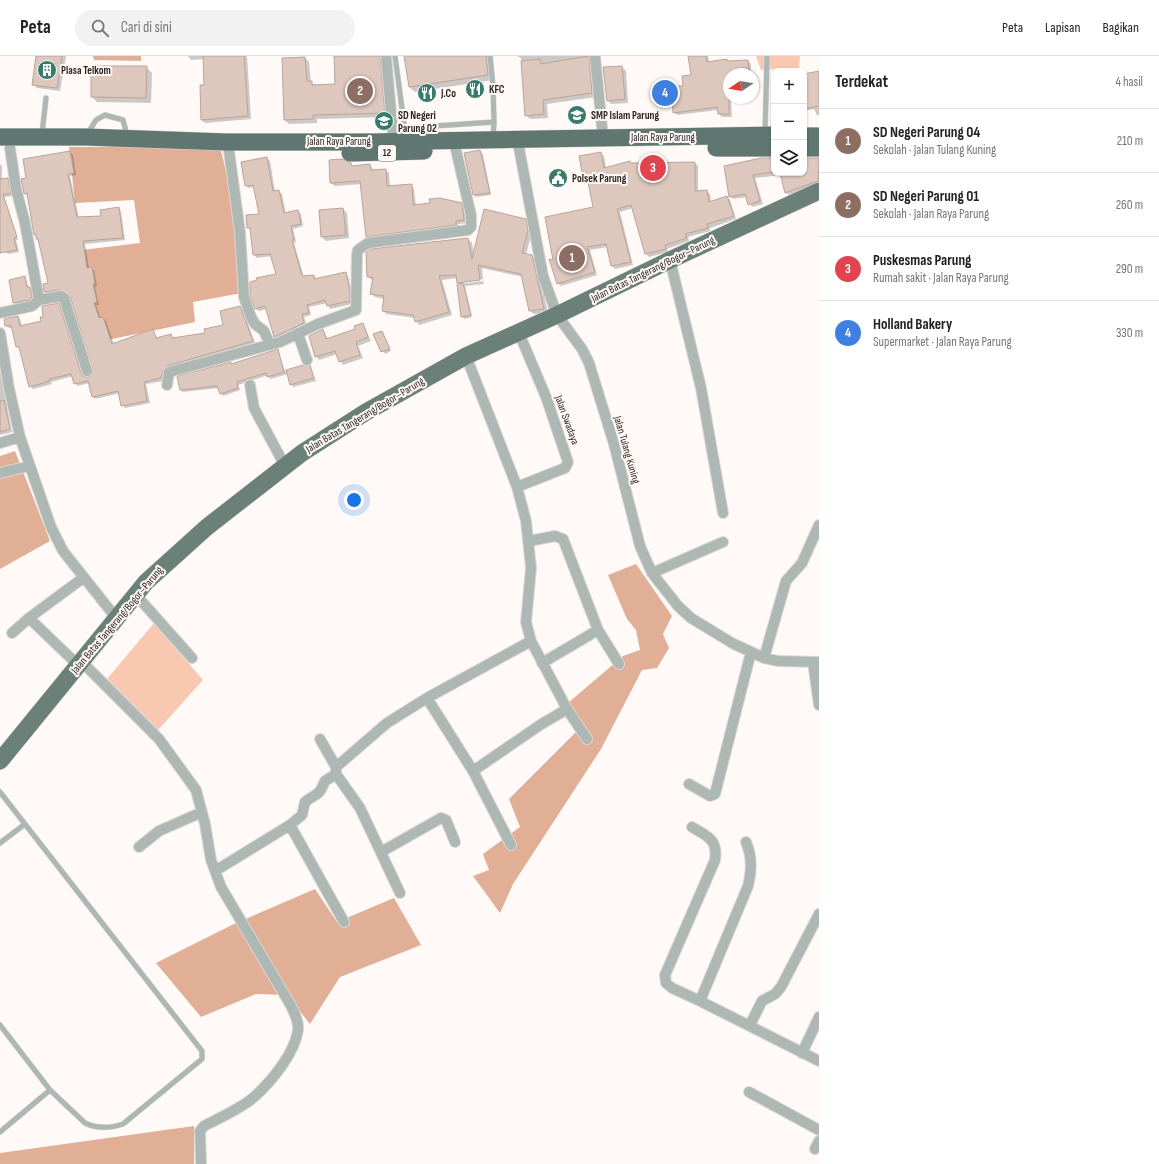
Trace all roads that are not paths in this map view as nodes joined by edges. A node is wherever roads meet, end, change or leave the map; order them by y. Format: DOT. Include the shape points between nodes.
graph roads {
  1 [pos="386,56"];
  2 [pos="395,56"];
  3 [pos="490,56"];
  4 [pos="595,56"];
  5 [pos="767,56"];
  6 [pos="46,98"];
  7 [pos="494,122"];
  8 [pos="41,136"];
  9 [pos="807,136"];
  10 [pos="819,136"];
  11 [pos="85,137"];
  12 [pos="602,138"];
  13 [pos="493,139"];
  14 [pos="128,140"];
  15 [pos="771,140"];
  16 [pos="401,142"];
  17 [pos="634,142"];
  18 [pos="3,145"];
  19 [pos="519,148"];
  20 [pos="807,148"];
  21 [pos="819,148"];
  22 [pos="456,150"];
  23 [pos="229,151"];
  24 [pos="819,192"];
  25 [pos="670,260"];
  26 [pos="39,300"];
  27 [pos="0,313"];
  28 [pos="558,315"];
  29 [pos="0,333"];
  30 [pos="519,333"];
  31 [pos="298,334"];
  32 [pos="270,345"];
  33 [pos="466,356"];
  34 [pos="308,360"];
  35 [pos="87,371"];
  36 [pos="167,385"];
  37 [pos="250,385"];
  38 [pos="20,437"];
  39 [pos="0,443"];
  40 [pos="30,466"];
  41 [pos="285,466"];
  42 [pos="0,473"];
  43 [pos="517,488"];
  44 [pos="723,513"];
  45 [pos="819,525"];
  46 [pos="529,541"];
  47 [pos="723,542"];
  48 [pos="652,573"];
  49 [pos="84,578"];
  50 [pos="136,595"];
  51 [pos="28,618"];
  52 [pos="117,619"];
  53 [pos="598,630"];
  54 [pos="12,633"];
  55 [pos="531,641"];
  56 [pos="750,652"];
  57 [pos="192,658"];
  58 [pos="764,658"];
  59 [pos="816,662"];
  60 [pos="80,663"];
  61 [pos="542,663"];
  62 [pos="619,664"];
  63 [pos="427,698"];
  64 [pos="819,705"];
  65 [pos="567,709"];
  66 [pos="320,739"];
  67 [pos="587,740"];
  68 [pos="1,759"];
  69 [pos="336,771"];
  70 [pos="473,771"];
  71 [pos="689,784"];
  72 [pos="0,792"];
  73 [pos="202,812"];
  74 [pos="25,824"];
  75 [pos="290,825"];
  76 [pos="692,827"];
  77 [pos="456,842"];
  78 [pos="746,842"];
  79 [pos="0,843"];
  80 [pos="511,845"];
  81 [pos="140,847"];
  82 [pos="381,852"];
  83 [pos="214,871"];
  84 [pos="400,892"];
  85 [pos="819,914"];
  86 [pos="344,922"];
  87 [pos="700,1001"];
  88 [pos="819,1017"];
  89 [pos="750,1025"];
  90 [pos="1,1029"];
  91 [pos="802,1053"];
  92 [pos="819,1061"];
  93 [pos="50,1090"];
  94 [pos="749,1092"];
  95 [pos="819,1130"];
  96 [pos="0,1132"];
  97 [pos="201,1164"];
  1 -- 16 [label="street"];
  2 -- 16 [label="lane"];
  3 -- 7 [label="lane"];
  4 -- 12 [label="street"];
  5 -- 15 [label="lane"];
  6 -- 8 [label="lane"];
  7 -- 13 [label="lane"];
  7 -- 16 [label="lane"];
  8 -- 11 [label="highway, Jalan Raya Parung / 12"];
  8 -- 18 [label="highway, Jalan Raya Parung / 12"];
  9 -- 10 [label="highway"];
  11 -- 14 [label="highway, Jalan Raya Parung / 12"];
  11 -- 14 [label="lane" via="96,120 105,116 123,120"];
  12 -- 13 [label="highway, Jalan Raya Parung / 12"];
  12 -- 17 [label="highway, Jalan Raya Parung / 12"];
  13 -- 16 [label="highway, Jalan Raya Parung / 12"];
  14 -- 16 [label="highway, Jalan Raya Parung / 12"];
  15 -- 17 [label="highway, Jalan Raya Parung / 12"];
  16 -- 22 [label="highway, Jalan Raya Parung / 12"];
  16 -- 23 [label="highway, Jalan Raya Parung / 12"];
  17 -- 19 [label="highway, Jalan Raya Parung / 12"];
  18 -- 23 [label="highway, Jalan Raya Parung / 12"];
  18 -- 26 [label="street" via="25,223"];
  19 -- 22 [label="highway, Jalan Raya Parung / 12"];
  19 -- 28 [label="street, Jalan Tulang Kuning" via="543,276"];
  20 -- 21 [label="highway"];
  22 -- 31 [label="street" via="471,215 471,227 464,231 363,245 357,254 356,310"];
  23 -- 32 [label="street" via="240,232 244,297 250,317 264,331"];
  24 -- 25 [label="main road, Jalan Batas Tangerang/Bogor–Parung"];
  25 -- 28 [label="main road, Jalan Batas Tangerang/Bogor–Parung"];
  25 -- 44 [label="street" via="701,388"];
  26 -- 27 [label="street" via="32,306"];
  26 -- 35 [label="street" via="61,296 64,298"];
  28 -- 30 [label="main road, Jalan Batas Tangerang/Bogor–Parung"];
  28 -- 48 [label="street, Jalan Tulang Kuning" via="589,363 614,444 640,546"];
  29 -- 38 [label="street"];
  30 -- 33 [label="main road, Jalan Batas Tangerang/Bogor–Parung"];
  30 -- 43 [label="street, Jalan Swadaya" via="541,384 568,462 565,468"];
  31 -- 32 [label="street"];
  31 -- 34 [label="street"];
  32 -- 36 [label="street" via="169,372"];
  33 -- 41 [label="main road, Jalan Batas Tangerang/Bogor–Parung" via="338,429"];
  33 -- 43 [label="street"];
  37 -- 41 [label="street" via="256,412"];
  38 -- 39 [label="street"];
  38 -- 40 [label="street"];
  40 -- 42 [label="street"];
  40 -- 49 [label="street" via="57,542"];
  41 -- 50 [label="main road, Jalan Batas Tangerang/Bogor–Parung" via="166,562"];
  43 -- 46 [label="street"];
  45 -- 58 [label="street" via="802,563 786,581"];
  46 -- 53 [label="street" via="555,536 563,539"];
  46 -- 55 [label="street" via="531,568 526,622"];
  47 -- 48 [label="street"];
  48 -- 56 [label="street, Jalan Tulang Kuning" via="691,618"];
  49 -- 51 [label="street"];
  49 -- 52 [label="street"];
  50 -- 52 [label="main road, Jalan Batas Tangerang/Bogor–Parung"];
  50 -- 57 [label="street"];
  51 -- 54 [label="street"];
  51 -- 60 [label="street"];
  52 -- 60 [label="main road, Jalan Batas Tangerang/Bogor–Parung"];
  53 -- 61 [label="street"];
  53 -- 62 [label="street"];
  55 -- 61 [label="street"];
  55 -- 63 [label="street"];
  56 -- 58 [label="street, Jalan Tulang Kuning"];
  56 -- 71 [label="street" via="715,794 710,796"];
  58 -- 59 [label="street, Jalan Tulang Kuning" via="786,663"];
  59 -- 64 [label="street"];
  60 -- 68 [label="main road, Jalan Batas Tangerang/Bogor–Parung"];
  60 -- 73 [label="street" via="162,744 196,790"];
  61 -- 65 [label="street"];
  63 -- 69 [label="street" via="387,722"];
  63 -- 70 [label="street"];
  65 -- 67 [label="street"];
  65 -- 70 [label="street"];
  66 -- 69 [label="street"];
  69 -- 75 [label="street" via="325,781 318,795 305,802 302,815"];
  69 -- 82 [label="street" via="360,808"];
  70 -- 80 [label="street"];
  72 -- 74 [label="lane"];
  73 -- 81 [label="street" via="159,831"];
  73 -- 83 [label="street"];
  74 -- 79 [label="lane"];
  74 -- 93 [label="lane" via="202,1050 203,1056 123,1124 115,1127 85,1123"];
  75 -- 83 [label="street"];
  75 -- 86 [label="street"];
  76 -- 87 [label="street" via="714,843 715,860 665,978 666,983 672,988"];
  77 -- 82 [label="street" via="446,820 441,818"];
  78 -- 87 [label="street" via="750,857 748,886"];
  82 -- 84 [label="street"];
  83 -- 97 [label="street" via="228,901 290,1004 298,1030 282,1066 254,1097 204,1126 200,1131"];
  85 -- 89 [label="street" via="781,987 775,994 762,1001"];
  87 -- 89 [label="street"];
  88 -- 91 [label="street"];
  89 -- 91 [label="street"];
  90 -- 93 [label="lane"];
  91 -- 92 [label="street"];
  93 -- 96 [label="lane"];
  94 -- 95 [label="street"];
}
